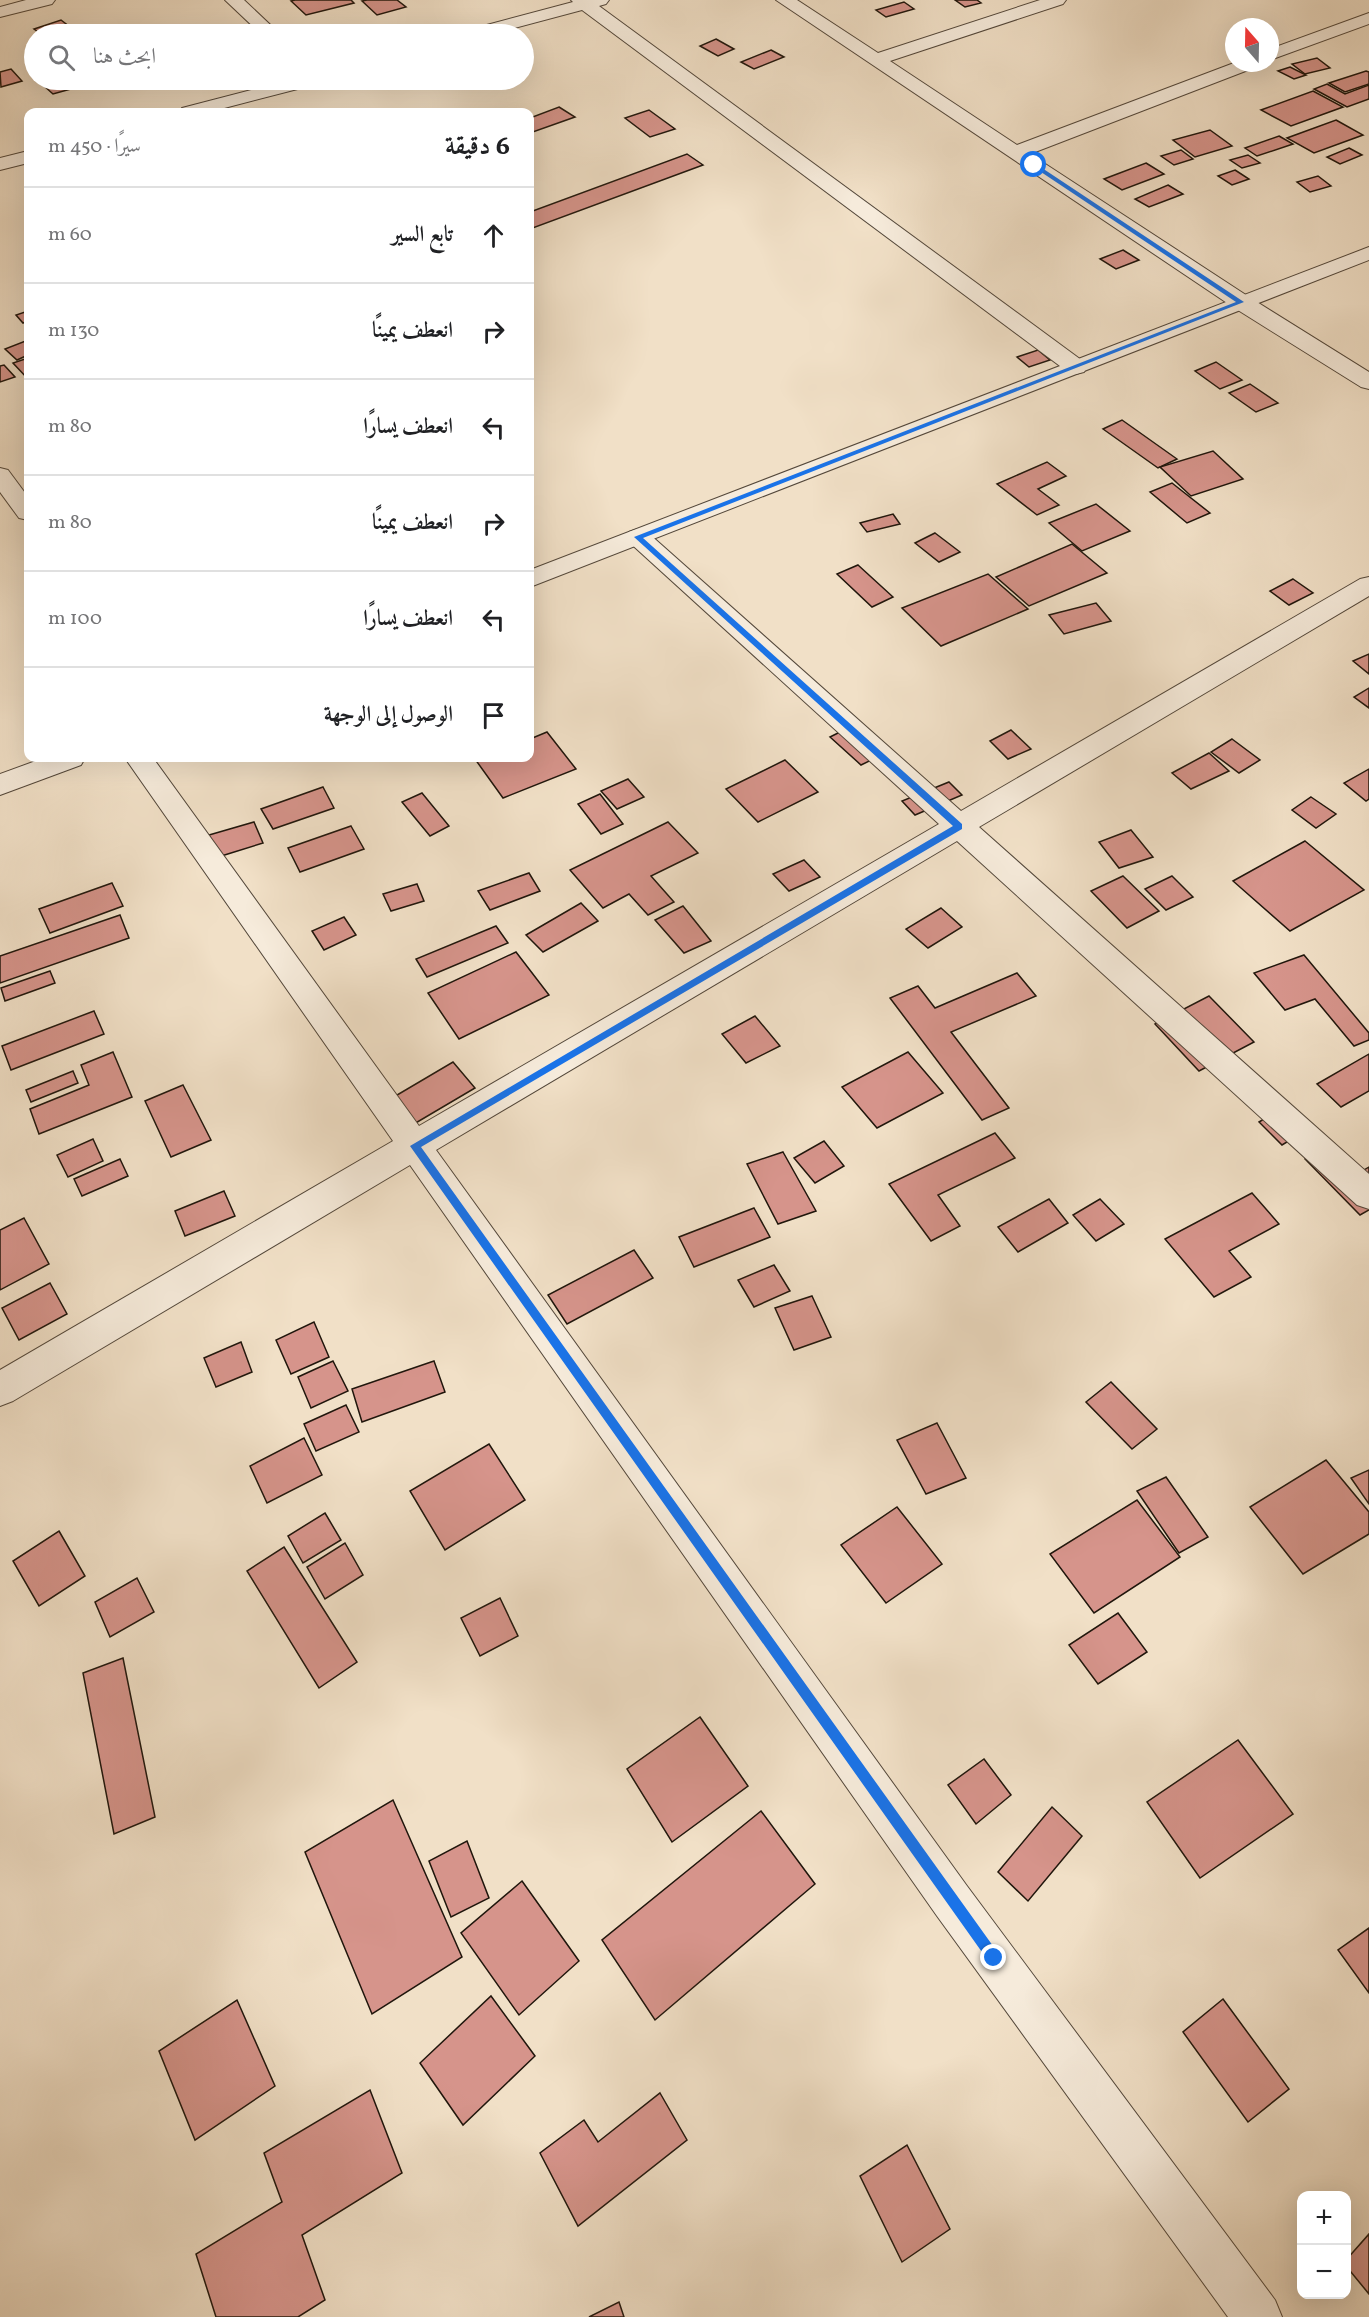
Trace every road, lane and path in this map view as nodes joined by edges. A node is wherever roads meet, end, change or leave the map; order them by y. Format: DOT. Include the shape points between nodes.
graph roads {
  1 [pos="46,0"];
  2 [pos="234,0"];
  3 [pos="784,0"];
  4 [pos="1057,0"];
  5 [pos="588,1"];
  6 [pos="1028,4"];
  7 [pos="0,12"];
  8 [pos="1369,18"];
  9 [pos="260,24"];
  10 [pos="509,24"];
  11 [pos="1279,53"];
  12 [pos="875,60"];
  13 [pos="1226,72"];
  14 [pos="272,90"];
  15 [pos="204,108"];
  16 [pos="1015,153"];
  17 [pos="24,158"];
  18 [pos="0,164"];
  19 [pos="1369,252"];
  20 [pos="1241,302"];
  21 [pos="1076,367"];
  22 [pos="1369,382"];
  23 [pos="0,475"];
  24 [pos="24,508"];
  25 [pos="638,537"];
  26 [pos="534,577"];
  27 [pos="1369,585"];
  28 [pos="60,762"];
  29 [pos="142,762"];
  30 [pos="0,785"];
  31 [pos="959,826"];
  32 [pos="415,1146"];
  33 [pos="1369,1195"];
  34 [pos="0,1389"];
  35 [pos="1258,2317"];
  1 -- 7 [label="street"];
  2 -- 9 [label="street"];
  3 -- 12 [label="street"];
  4 -- 6 [label="street"];
  5 -- 10 [label="street"];
  5 -- 21 [label="street"];
  6 -- 12 [label="street"];
  8 -- 11 [label="street"];
  12 -- 16 [label="street"];
  13 -- 16 [label="street"];
  14 -- 15 [label="street"];
  16 -- 20 [label="street"];
  17 -- 18 [label="street"];
  19 -- 20 [label="street"];
  20 -- 21 [label="street"];
  20 -- 22 [label="street"];
  21 -- 25 [label="street"];
  23 -- 24 [label="street"];
  25 -- 26 [label="street"];
  25 -- 31 [label="street"];
  27 -- 31 [label="street"];
  28 -- 30 [label="street"];
  29 -- 32 [label="street"];
  31 -- 32 [label="street"];
  31 -- 33 [label="street"];
  32 -- 34 [label="street"];
  32 -- 35 [label="street" via="952,1901"];
}
